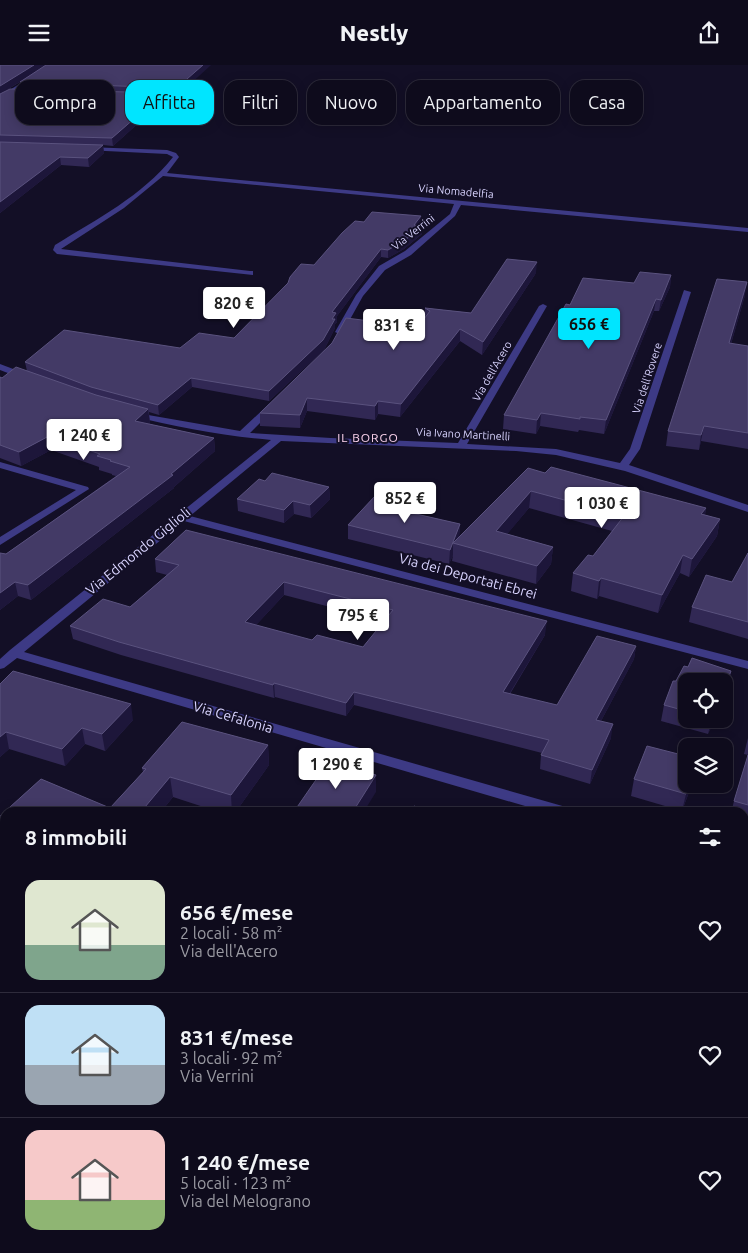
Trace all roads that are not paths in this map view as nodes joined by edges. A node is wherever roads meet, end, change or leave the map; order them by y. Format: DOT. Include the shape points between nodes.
graph roads {
  1 [pos="53,65"];
  2 [pos="9,92"];
  3 [pos="15,93"];
  4 [pos="0,98"];
  5 [pos="77,148"];
  6 [pos="162,174"];
  7 [pos="459,201"];
  8 [pos="748,230"];
  9 [pos="250,273"];
  10 [pos="687,292"];
  11 [pos="543,306"];
  12 [pos="333,343"];
  13 [pos="0,367"];
  14 [pos="35,380"];
  15 [pos="282,397"];
  16 [pos="121,410"];
  17 [pos="242,435"];
  18 [pos="278,439"];
  19 [pos="461,446"];
  20 [pos="0,465"];
  21 [pos="622,468"];
  22 [pos="748,509"];
  23 [pos="180,517"];
  24 [pos="0,542"];
  25 [pos="14,653"];
  26 [pos="0,665"];
  27 [pos="748,665"];
  28 [pos="547,807"];
  1 -- 2 [label="street"];
  2 -- 3 [label="street"];
  2 -- 4 [label="street"];
  5 -- 6 [label="street" via="174,154 176,157"];
  6 -- 7 [label="street, Via Nomadelfia"];
  6 -- 9 [label="street" via="144,190 57,249 60,252"];
  7 -- 8 [label="street, Via Nomadelfia"];
  7 -- 12 [label="street, Via Verrini" via="453,215 408,253 382,268 360,295"];
  10 -- 21 [label="street, Via dell'Rovere" via="634,451"];
  11 -- 19 [label="street, Via dell'Acero"];
  13 -- 14 [label="street"];
  15 -- 17 [label="street"];
  16 -- 17 [label="street, Via Ivano Martinelli" via="198,429"];
  17 -- 18 [label="street, Via Ivano Martinelli"];
  18 -- 19 [label="street, Via Ivano Martinelli"];
  18 -- 23 [label="street, Via Edmondo Giglioli"];
  19 -- 21 [label="street, Via Ivano Martinelli" via="555,452"];
  20 -- 24 [label="street" via="84,489"];
  21 -- 22 [label="street, Via Ivano Martinelli"];
  23 -- 25 [label="street, Via Edmondo Giglioli"];
  23 -- 27 [label="street, Via dei Deportati Ebrei"];
  25 -- 26 [label="street, Via Edmondo Giglioli"];
  25 -- 28 [label="street, Via Cefalonia"];
}
